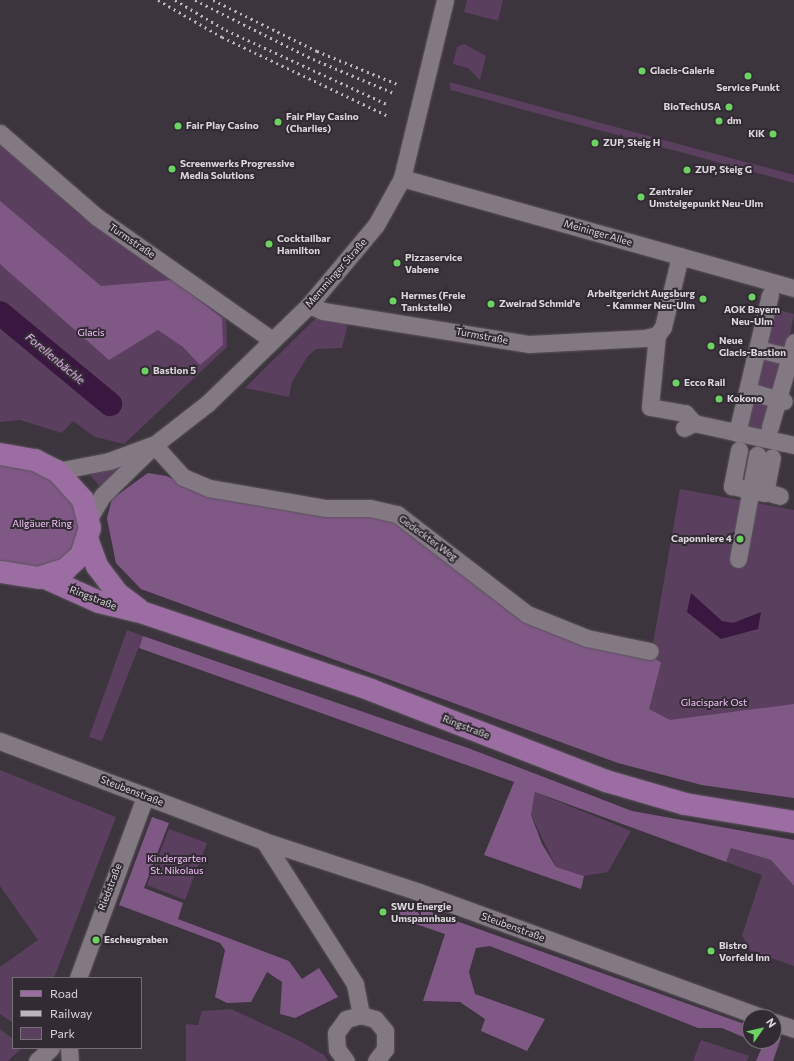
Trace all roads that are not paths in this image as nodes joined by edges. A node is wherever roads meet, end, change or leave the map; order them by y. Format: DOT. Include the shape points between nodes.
graph roads {
  1 [pos="445,0"];
  2 [pos="0,133"];
  3 [pos="402,178"];
  4 [pos="680,256"];
  5 [pos="794,288"];
  6 [pos="770,295"];
  7 [pos="308,305"];
  8 [pos="657,335"];
  9 [pos="272,340"];
  10 [pos="762,350"];
  11 [pos="792,352"];
  12 [pos="752,392"];
  13 [pos="775,431"];
  14 [pos="740,440"];
  15 [pos="154,445"];
  16 [pos="0,454"];
  17 [pos="57,471"];
  18 [pos="767,492"];
  19 [pos="89,518"];
  20 [pos="88,541"];
  21 [pos="738,559"];
  22 [pos="2,575"];
  23 [pos="43,577"];
  24 [pos="144,613"];
  25 [pos="650,651"];
  26 [pos="0,741"];
  27 [pos="146,796"];
  28 [pos="794,822"];
  29 [pos="264,841"];
  30 [pos="78,977"];
  31 [pos="742,1010"];
  32 [pos="361,1015"];
  33 [pos="782,1025"];
  34 [pos="794,1029"];
  35 [pos="50,1049"];
  36 [pos="69,1049"];
  37 [pos="38,1061"];
  38 [pos="70,1061"];
  39 [pos="346,1061"];
  40 [pos="376,1061"];
  1 -- 3 [label="street, Memminger Straße"];
  2 -- 9 [label="street, Turmstraße" via="97,217"];
  3 -- 4 [label="street, Meininger Allee"];
  3 -- 7 [label="street, Memminger Straße" via="356,253"];
  4 -- 5 [label="street, Meininger Allee"];
  4 -- 8 [label="street" via="665,321"];
  6 -- 14 [label="street"];
  7 -- 8 [label="street, Turmstraße" via="323,311 529,344"];
  7 -- 9 [label="street, Memminger Straße"];
  8 -- 14 [label="street" via="650,407 685,413 689,426"];
  9 -- 15 [label="street, Memminger Straße" via="208,403"];
  10 -- 11 [label="street"];
  11 -- 13 [label="street"];
  12 -- 13 [label="street"];
  13 -- 14 [label="street"];
  13 -- 18 [label="street"];
  13 -- 18 [label="street" via="775,489"];
  14 -- 18 [label="street" via="732,486"];
  15 -- 17 [label="street, Memminger Straße" via="109,461"];
  15 -- 19 [label="street, Memminger Straße" via="103,495"];
  15 -- 25 [label="street, Gedeckter Weg" via="183,477 209,488 326,508 370,508 397,514 527,614 587,638"];
  16 -- 17 [label="main road" via="22,456"];
  17 -- 19 [label="main road" via="72,484"];
  18 -- 21 [label="street"];
  19 -- 20 [label="main road"];
  20 -- 23 [label="main road" via="74,562"];
  20 -- 24 [label="main road, Ringstraße" via="97,566 117,593"];
  22 -- 23 [label="main road"];
  23 -- 24 [label="main road, Ringstraße" via="99,602"];
  24 -- 28 [label="main road, Ringstraße" via="370,690 606,781 685,804"];
  26 -- 27 [label="street, Steubenstraße"];
  27 -- 29 [label="street, Steubenstraße"];
  27 -- 30 [label="street, Riedstraße" via="95,926"];
  29 -- 31 [label="street, Steubenstraße" via="398,885"];
  29 -- 32 [label="street" via="355,984"];
  32 -- 39 [label="street" via="346,1020 336,1033 337,1049"];
  32 -- 40 [label="street" via="375,1019 385,1031 385,1048"];
  33 -- 34 [label="street"];
  35 -- 37 [label="street"];
  36 -- 38 [label="street"];
}
